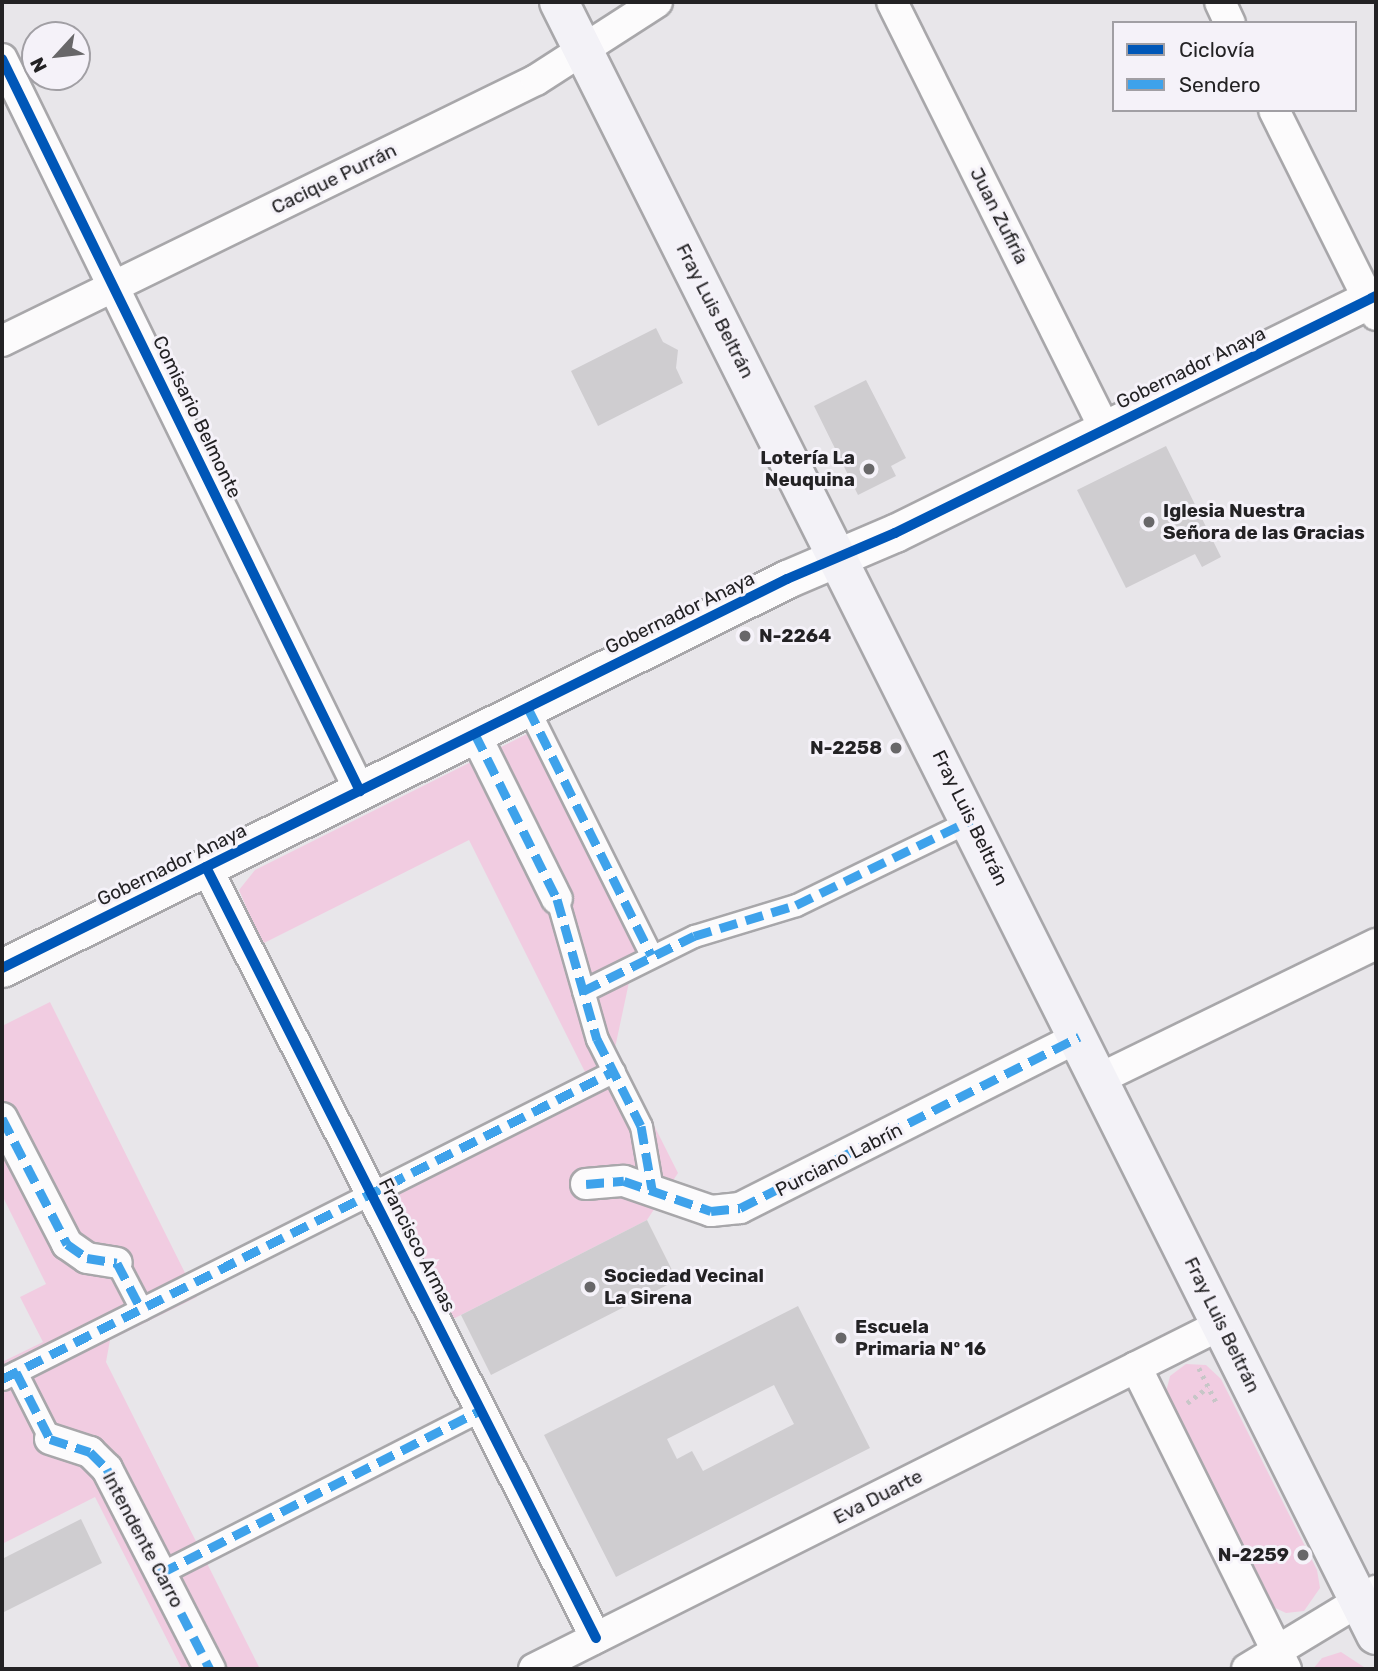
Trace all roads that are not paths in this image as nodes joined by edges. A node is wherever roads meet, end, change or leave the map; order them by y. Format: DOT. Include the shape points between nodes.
graph roads {
  1 [pos="559,2"];
  2 [pos="657,2"];
  3 [pos="892,2"];
  4 [pos="1220,2"];
  5 [pos="1229,21"];
  6 [pos="583,48"];
  7 [pos="2,59"];
  8 [pos="1275,112"];
  9 [pos="114,287"];
  10 [pos="1374,304"];
  11 [pos="2,341"];
  12 [pos="1105,429"];
  13 [pos="840,556"];
  14 [pos="528,708"];
  15 [pos="475,734"];
  16 [pos="360,791"];
  17 [pos="971,820"];
  18 [pos="206,867"];
  19 [pos="557,899"];
  20 [pos="1376,944"];
  21 [pos="651,956"];
  22 [pos="2,968"];
  23 [pos="583,990"];
  24 [pos="1079,1037"];
  25 [pos="614,1071"];
  26 [pos="1099,1079"];
  27 [pos="2,1118"];
  28 [pos="586,1184"];
  29 [pos="652,1189"];
  30 [pos="371,1193"];
  31 [pos="117,1263"];
  32 [pos="141,1309"];
  33 [pos="1222,1324"];
  34 [pos="1136,1367"];
  35 [pos="9,1376"];
  36 [pos="481,1410"];
  37 [pos="50,1439"];
  38 [pos="161,1573"];
  39 [pos="1367,1595"];
  40 [pos="1376,1635"];
  41 [pos="596,1638"];
  42 [pos="1282,1661"];
  43 [pos="539,1668"];
  44 [pos="210,1669"];
  45 [pos="1247,1669"];
  1 -- 6 [label="main road, Fray Luis Beltrán"];
  2 -- 6 [label="street, Cacique Purrán"];
  3 -- 12 [label="street, Juan Zufiría"];
  4 -- 5 [label="street"];
  6 -- 9 [label="street, Cacique Purrán" via="536,80"];
  6 -- 13 [label="main road, Fray Luis Beltrán"];
  7 -- 9 [label="street, Comisario Belmonte"];
  8 -- 10 [label="street"];
  9 -- 11 [label="street, Cacique Purrán"];
  9 -- 16 [label="street, Comisario Belmonte"];
  10 -- 12 [label="street, Gobernador Anaya"];
  12 -- 13 [label="street, Gobernador Anaya"];
  13 -- 14 [label="street, Gobernador Anaya"];
  13 -- 17 [label="main road, Fray Luis Beltrán"];
  14 -- 15 [label="street, Gobernador Anaya"];
  14 -- 21 [label="street"];
  15 -- 16 [label="street, Gobernador Anaya"];
  15 -- 19 [label="street"];
  16 -- 18 [label="street, Gobernador Anaya"];
  17 -- 21 [label="street" via="796,905 694,936"];
  17 -- 24 [label="main road, Fray Luis Beltrán"];
  18 -- 22 [label="street, Gobernador Anaya"];
  18 -- 30 [label="street, Francisco Armas"];
  19 -- 23 [label="street"];
  20 -- 26 [label="street"];
  21 -- 23 [label="street"];
  23 -- 25 [label="street"];
  24 -- 26 [label="main road, Fray Luis Beltrán"];
  24 -- 29 [label="street, Purciano Labrín" via="740,1208 711,1212"];
  25 -- 29 [label="street" via="641,1126"];
  25 -- 30 [label="street"];
  26 -- 33 [label="main road, Fray Luis Beltrán"];
  27 -- 31 [label="street" via="67,1244 87,1258"];
  28 -- 29 [label="street, Purciano Labrín" via="624,1181"];
  30 -- 32 [label="street"];
  30 -- 36 [label="street, Francisco Armas"];
  31 -- 32 [label="street"];
  32 -- 35 [label="street"];
  33 -- 34 [label="street, Eva Duarte"];
  33 -- 39 [label="main road, Fray Luis Beltrán"];
  34 -- 41 [label="street, Eva Duarte"];
  34 -- 42 [label="street"];
  35 -- 37 [label="street"];
  36 -- 38 [label="street"];
  36 -- 41 [label="street, Francisco Armas"];
  37 -- 38 [label="street, Intendente Carro" via="99,1458"];
  38 -- 44 [label="street, Intendente Carro"];
  39 -- 40 [label="main road, Fray Luis Beltrán"];
  39 -- 42 [label="street"];
  41 -- 43 [label="street, Eva Duarte"];
  42 -- 45 [label="street"];
}
